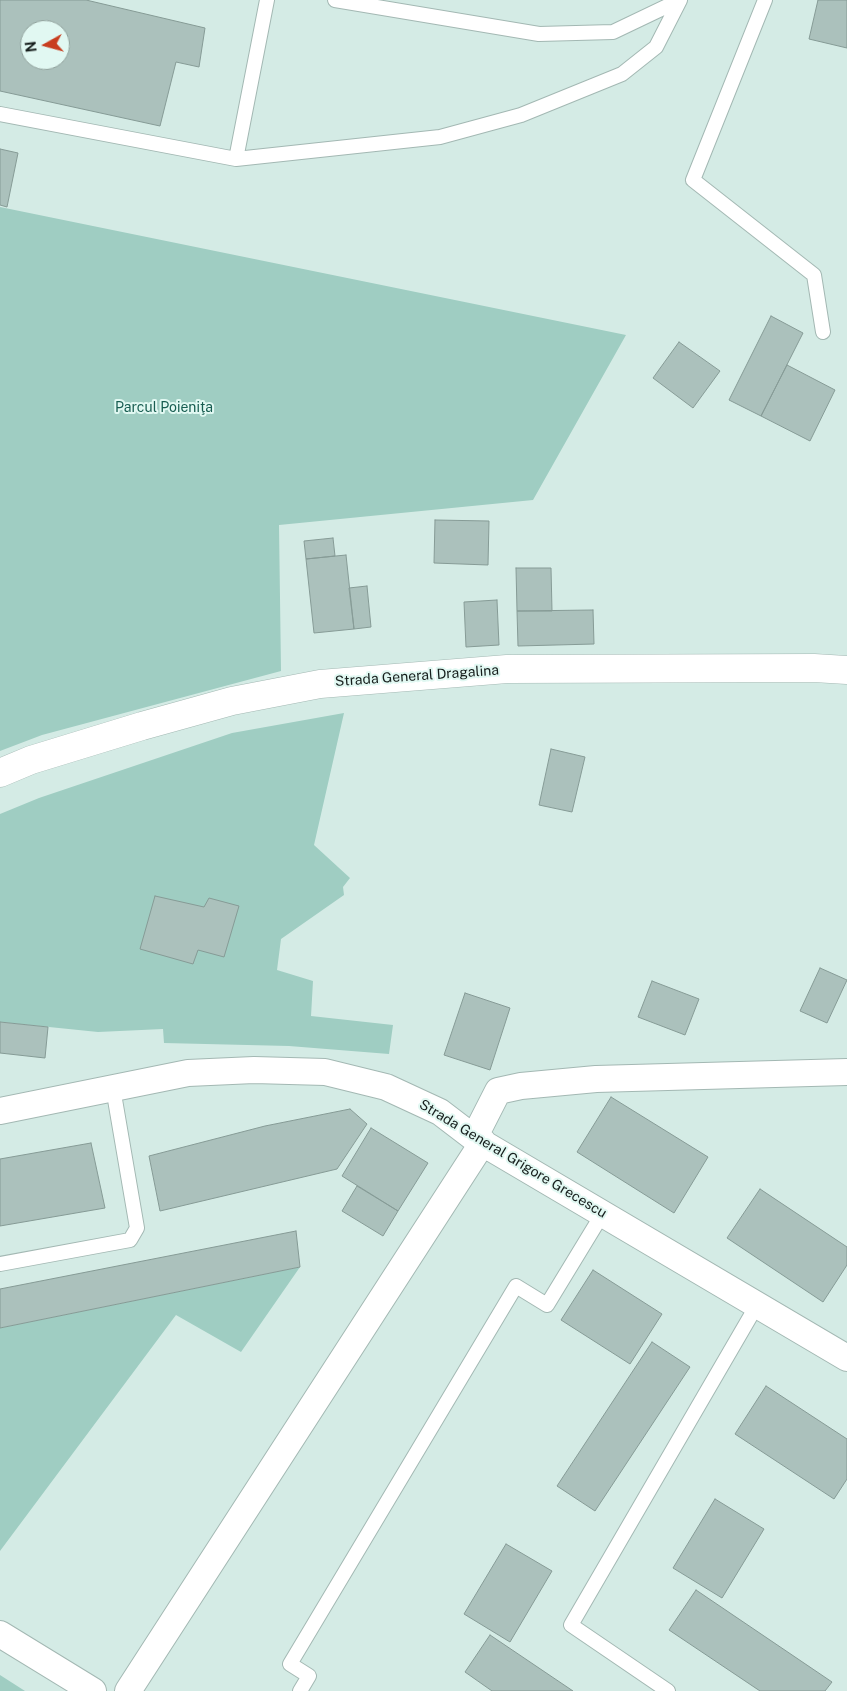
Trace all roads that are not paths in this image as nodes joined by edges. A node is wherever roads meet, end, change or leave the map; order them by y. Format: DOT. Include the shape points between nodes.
graph roads {
  1 [pos="267,0"];
  2 [pos="335,0"];
  3 [pos="680,0"];
  4 [pos="765,0"];
  5 [pos="0,114"];
  6 [pos="236,159"];
  7 [pos="823,332"];
  8 [pos="847,670"];
  9 [pos="0,773"];
  10 [pos="847,1072"];
  11 [pos="113,1088"];
  12 [pos="0,1111"];
  13 [pos="479,1140"];
  14 [pos="603,1213"];
  15 [pos="0,1264"];
  16 [pos="757,1305"];
  17 [pos="847,1358"];
  18 [pos="0,1634"];
  19 [pos="93,1691"];
  20 [pos="128,1691"];
  21 [pos="300,1691"];
  22 [pos="668,1691"];
  1 -- 6 [label="lane"];
  2 -- 3 [label="lane" via="539,34 613,32"];
  3 -- 6 [label="lane" via="656,47 622,74 521,115 440,137"];
  4 -- 7 [label="lane" via="693,180 814,275"];
  5 -- 6 [label="lane"];
  8 -- 9 [label="main road, Strada General Dragalina" via="506,670 320,684 232,701 31,760"];
  10 -- 13 [label="street" via="596,1079 521,1086 498,1091"];
  11 -- 12 [label="street, Strada General Grigore Grecescu"];
  11 -- 13 [label="street, Strada General Grigore Grecescu" via="188,1073 254,1070 326,1072 386,1087 440,1112"];
  11 -- 15 [label="lane" via="137,1228 134,1234 130,1240"];
  13 -- 14 [label="street, Strada General Grigore Grecescu"];
  13 -- 20 [label="street"];
  14 -- 16 [label="street, Strada General Grigore Grecescu"];
  14 -- 21 [label="lane" via="547,1305 516,1286 290,1664 309,1676"];
  16 -- 17 [label="street, Strada General Grigore Grecescu"];
  16 -- 22 [label="lane" via="570,1625"];
  18 -- 19 [label="street"];
}
